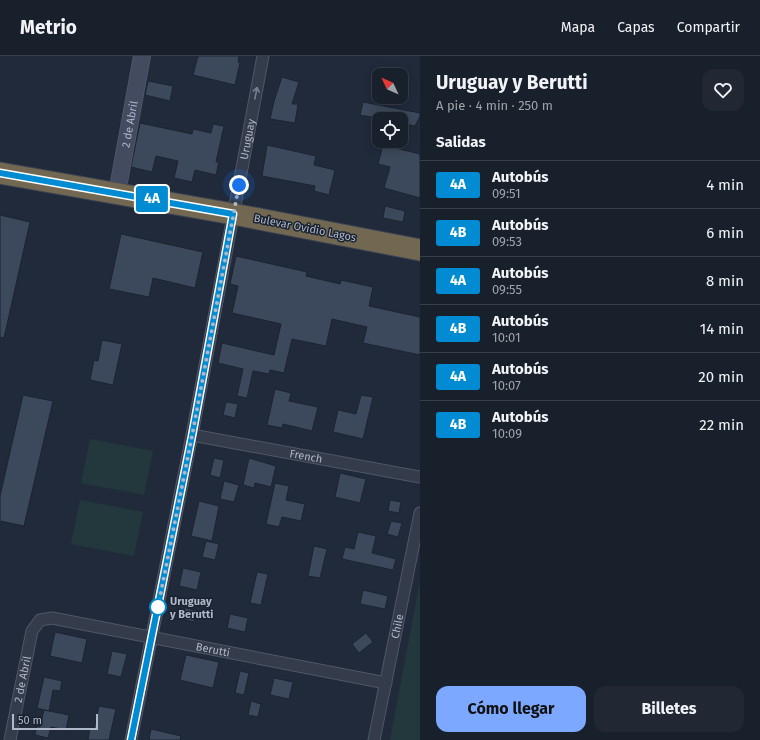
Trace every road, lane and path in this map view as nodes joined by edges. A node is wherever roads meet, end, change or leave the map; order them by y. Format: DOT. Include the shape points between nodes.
graph roads {
  1 [pos="142,56"];
  2 [pos="263,56"];
  3 [pos="0,173"];
  4 [pos="117,193"];
  5 [pos="233,214"];
  6 [pos="420,250"];
  7 [pos="192,436"];
  8 [pos="420,477"];
  9 [pos="420,513"];
  10 [pos="40,620"];
  11 [pos="152,638"];
  12 [pos="386,683"];
  13 [pos="10,740"];
  14 [pos="131,740"];
  15 [pos="374,740"];
  1 -- 4 [label="main road, 2 de Abril"];
  5 -- 2 [label="street, Uruguay, one-way"];
  3 -- 4 [label="highway, Bulevar Ovidio Lagos"];
  4 -- 5 [label="highway, Bulevar Ovidio Lagos"];
  5 -- 6 [label="highway, Bulevar Ovidio Lagos"];
  5 -- 7 [label="street, Uruguay"];
  7 -- 8 [label="street, French"];
  7 -- 11 [label="street, Uruguay"];
  9 -- 12 [label="street, Chile"];
  10 -- 11 [label="street, Berutti" via="52,618"];
  10 -- 13 [label="street, 2 de Abril" via="32,631"];
  11 -- 12 [label="street, Berutti"];
  11 -- 14 [label="street, Uruguay"];
  12 -- 15 [label="street, Chile"];
}
